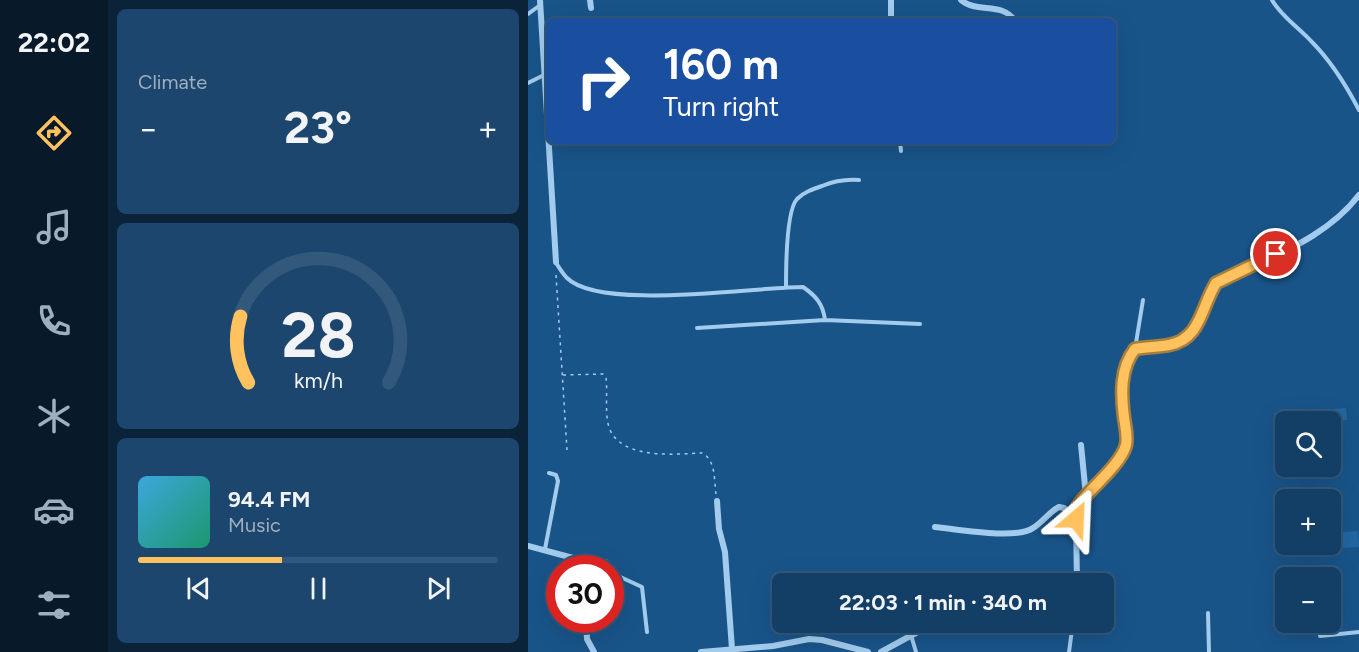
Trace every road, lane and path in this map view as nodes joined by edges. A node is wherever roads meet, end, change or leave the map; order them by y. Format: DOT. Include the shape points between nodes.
graph roads {
  1 [pos="590,0"];
  2 [pos="891,0"];
  3 [pos="961,0"];
  4 [pos="1272,0"];
  5 [pos="540,3"];
  6 [pos="591,8"];
  7 [pos="528,14"];
  8 [pos="891,18"];
  9 [pos="1012,18"];
  10 [pos="544,75"];
  11 [pos="528,83"];
  12 [pos="546,92"];
  13 [pos="1359,110"];
  14 [pos="549,144"];
  15 [pos="900,144"];
  16 [pos="901,151"];
  17 [pos="859,180"];
  18 [pos="1359,195"];
  19 [pos="556,262"];
  20 [pos="786,287"];
  21 [pos="1143,300"];
  22 [pos="825,320"];
  23 [pos="920,324"];
  24 [pos="697,328"];
  25 [pos="1135,349"];
  26 [pos="563,375"];
  27 [pos="1081,445"];
  28 [pos="567,450"];
  29 [pos="549,473"];
  30 [pos="1086,496"];
  31 [pos="717,501"];
  32 [pos="1076,519"];
  33 [pos="934,527"];
  34 [pos="528,546"];
  35 [pos="545,549"];
  36 [pos="566,555"];
  37 [pos="1077,573"];
  38 [pos="624,579"];
  39 [pos="1208,614"];
  40 [pos="647,632"];
  41 [pos="1359,632"];
  42 [pos="587,633"];
  43 [pos="915,633"];
  44 [pos="1072,633"];
  45 [pos="911,635"];
  46 [pos="1320,636"];
  47 [pos="732,648"];
  48 [pos="594,652"];
  49 [pos="701,652"];
  50 [pos="868,652"];
  51 [pos="881,652"];
  52 [pos="916,652"];
  53 [pos="1069,652"];
  54 [pos="1209,652"];
  1 -- 6 [label="street"];
  2 -- 8 [label="street"];
  3 -- 9 [label="street" via="970,6 1006,11"];
  4 -- 13 [label="lane" via="1337,72"];
  5 -- 7 [label="lane"];
  5 -- 10 [label="street"];
  10 -- 11 [label="lane"];
  10 -- 12 [label="street"];
  14 -- 19 [label="street"];
  15 -- 16 [label="lane"];
  17 -- 20 [label="lane" via="833,182 811,189 797,199 790,222"];
  18 -- 25 [label="street" via="1328,227 1216,283 1198,325 1186,338 1167,346"];
  19 -- 20 [label="lane" via="567,279 586,288 618,294 651,296"];
  19 -- 26 [label="path"];
  20 -- 22 [label="lane" via="803,287 810,292 824,309"];
  21 -- 25 [label="lane"];
  22 -- 23 [label="lane"];
  22 -- 24 [label="lane"];
  25 -- 30 [label="street" via="1124,372 1126,446"];
  26 -- 28 [label="path"];
  26 -- 31 [label="path" via="603,374 609,428 624,445 658,455 708,456"];
  27 -- 30 [label="street"];
  29 -- 35 [label="lane" via="556,475 558,481"];
  30 -- 32 [label="street" via="1077,507"];
  31 -- 47 [label="street"];
  32 -- 33 [label="street" via="1059,507 1032,530 1019,533"];
  32 -- 37 [label="street"];
  34 -- 35 [label="street"];
  35 -- 36 [label="street"];
  38 -- 40 [label="lane" via="642,587"];
  39 -- 54 [label="lane"];
  41 -- 46 [label="lane"];
  42 -- 48 [label="street"];
  43 -- 45 [label="street"];
  44 -- 53 [label="lane"];
  45 -- 51 [label="street"];
  45 -- 52 [label="lane"];
  47 -- 49 [label="street"];
  47 -- 50 [label="street" via="809,639"];
}
